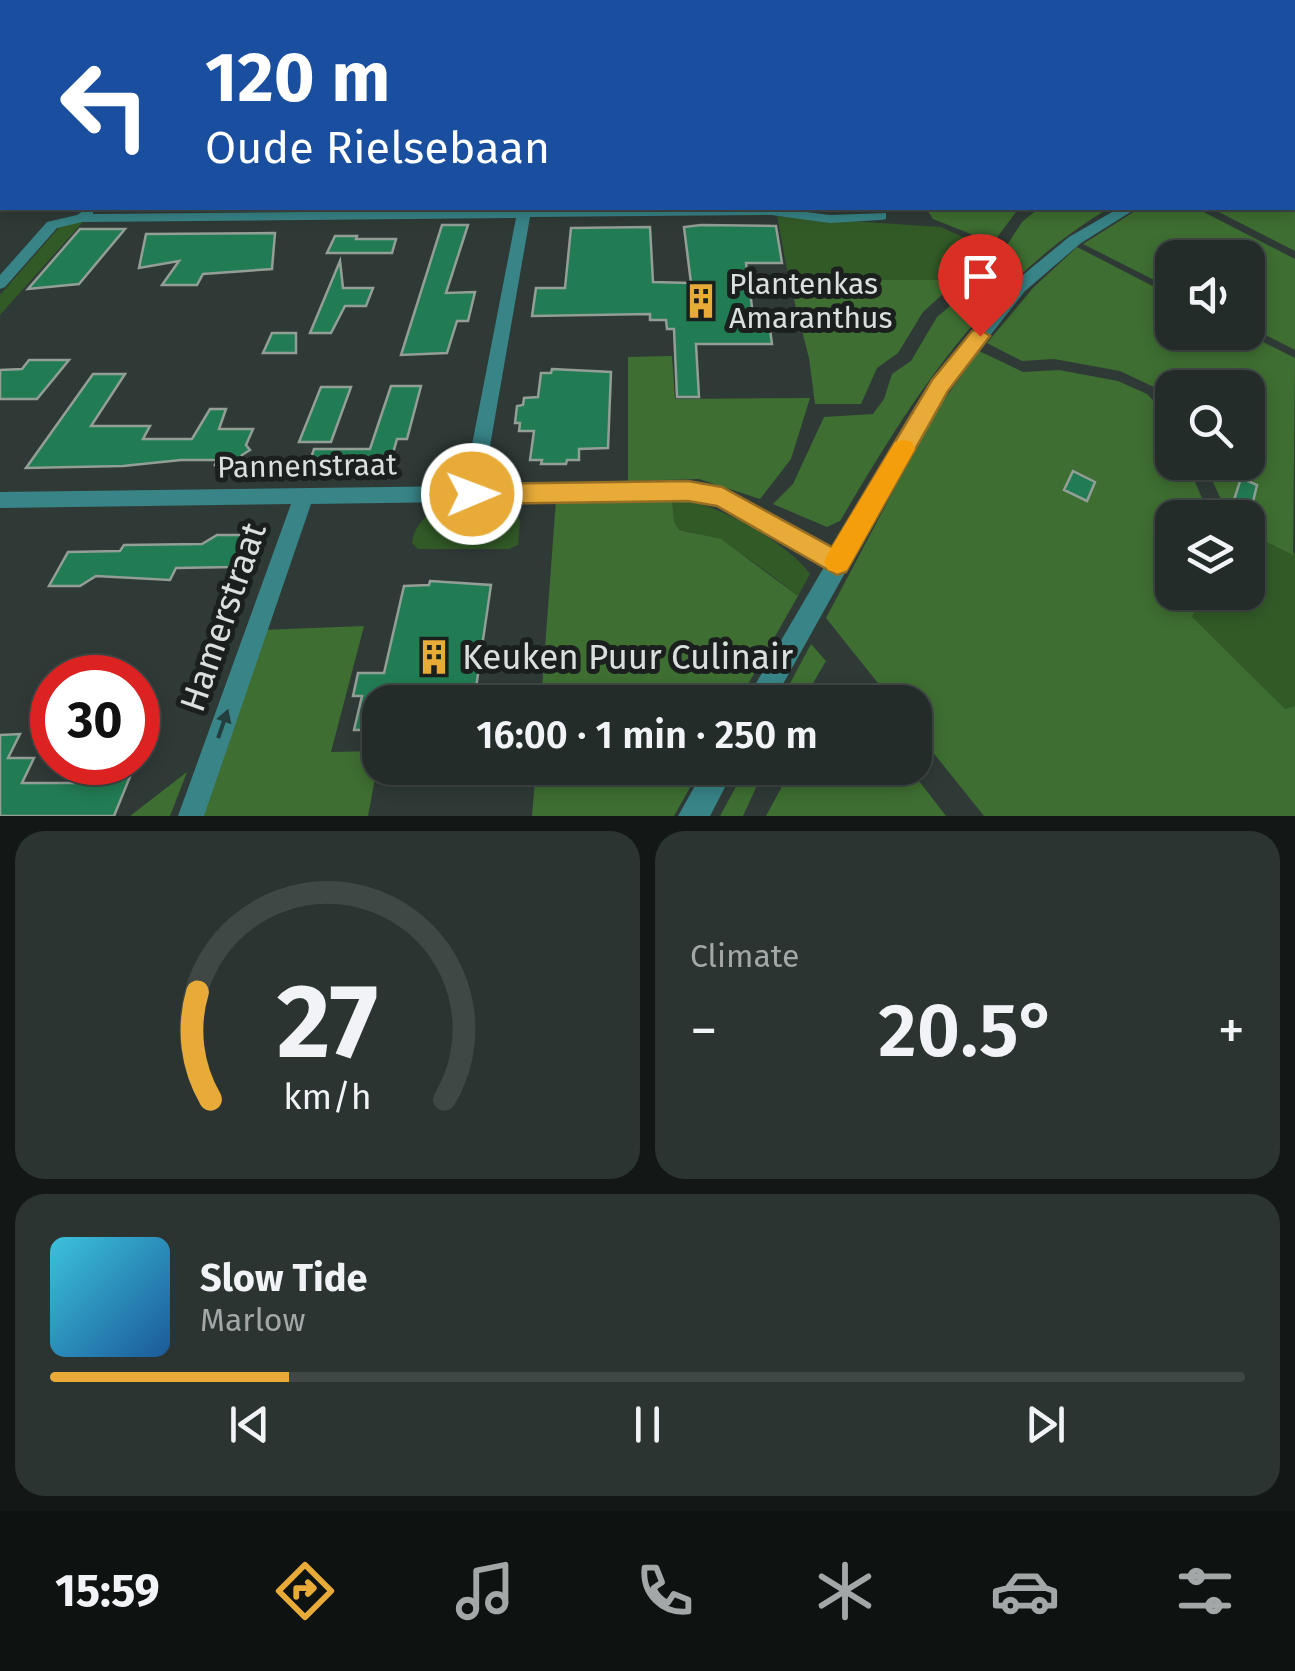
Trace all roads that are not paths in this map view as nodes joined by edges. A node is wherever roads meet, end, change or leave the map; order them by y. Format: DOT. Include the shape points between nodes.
graph roads {
  1 [pos="713,210"];
  2 [pos="1126,210"];
  3 [pos="87,212"];
  4 [pos="188,212"];
  5 [pos="524,214"];
  6 [pos="881,216"];
  7 [pos="0,284"];
  8 [pos="472,494"];
  9 [pos="303,498"];
  10 [pos="0,500"];
  11 [pos="837,563"];
  12 [pos="768,685"];
  13 [pos="710,785"];
  14 [pos="191,816"];
  15 [pos="693,816"];
  1 -- 5 [label="street"];
  1 -- 6 [label="street"];
  2 -- 11 [label="street" via="1075,240 1020,286 940,386"];
  3 -- 4 [label="street"];
  3 -- 7 [label="street" via="52,226"];
  4 -- 5 [label="street"];
  5 -- 8 [label="street"];
  8 -- 9 [label="street, Pannenstraat"];
  8 -- 11 [label="street, Pannenstraat" via="688,491 722,497"];
  9 -- 10 [label="street, Pannenstraat"];
  14 -- 9 [label="street, Hamerstraat, one-way"];
  11 -- 12 [label="street"];
  13 -- 15 [label="street"];
}
